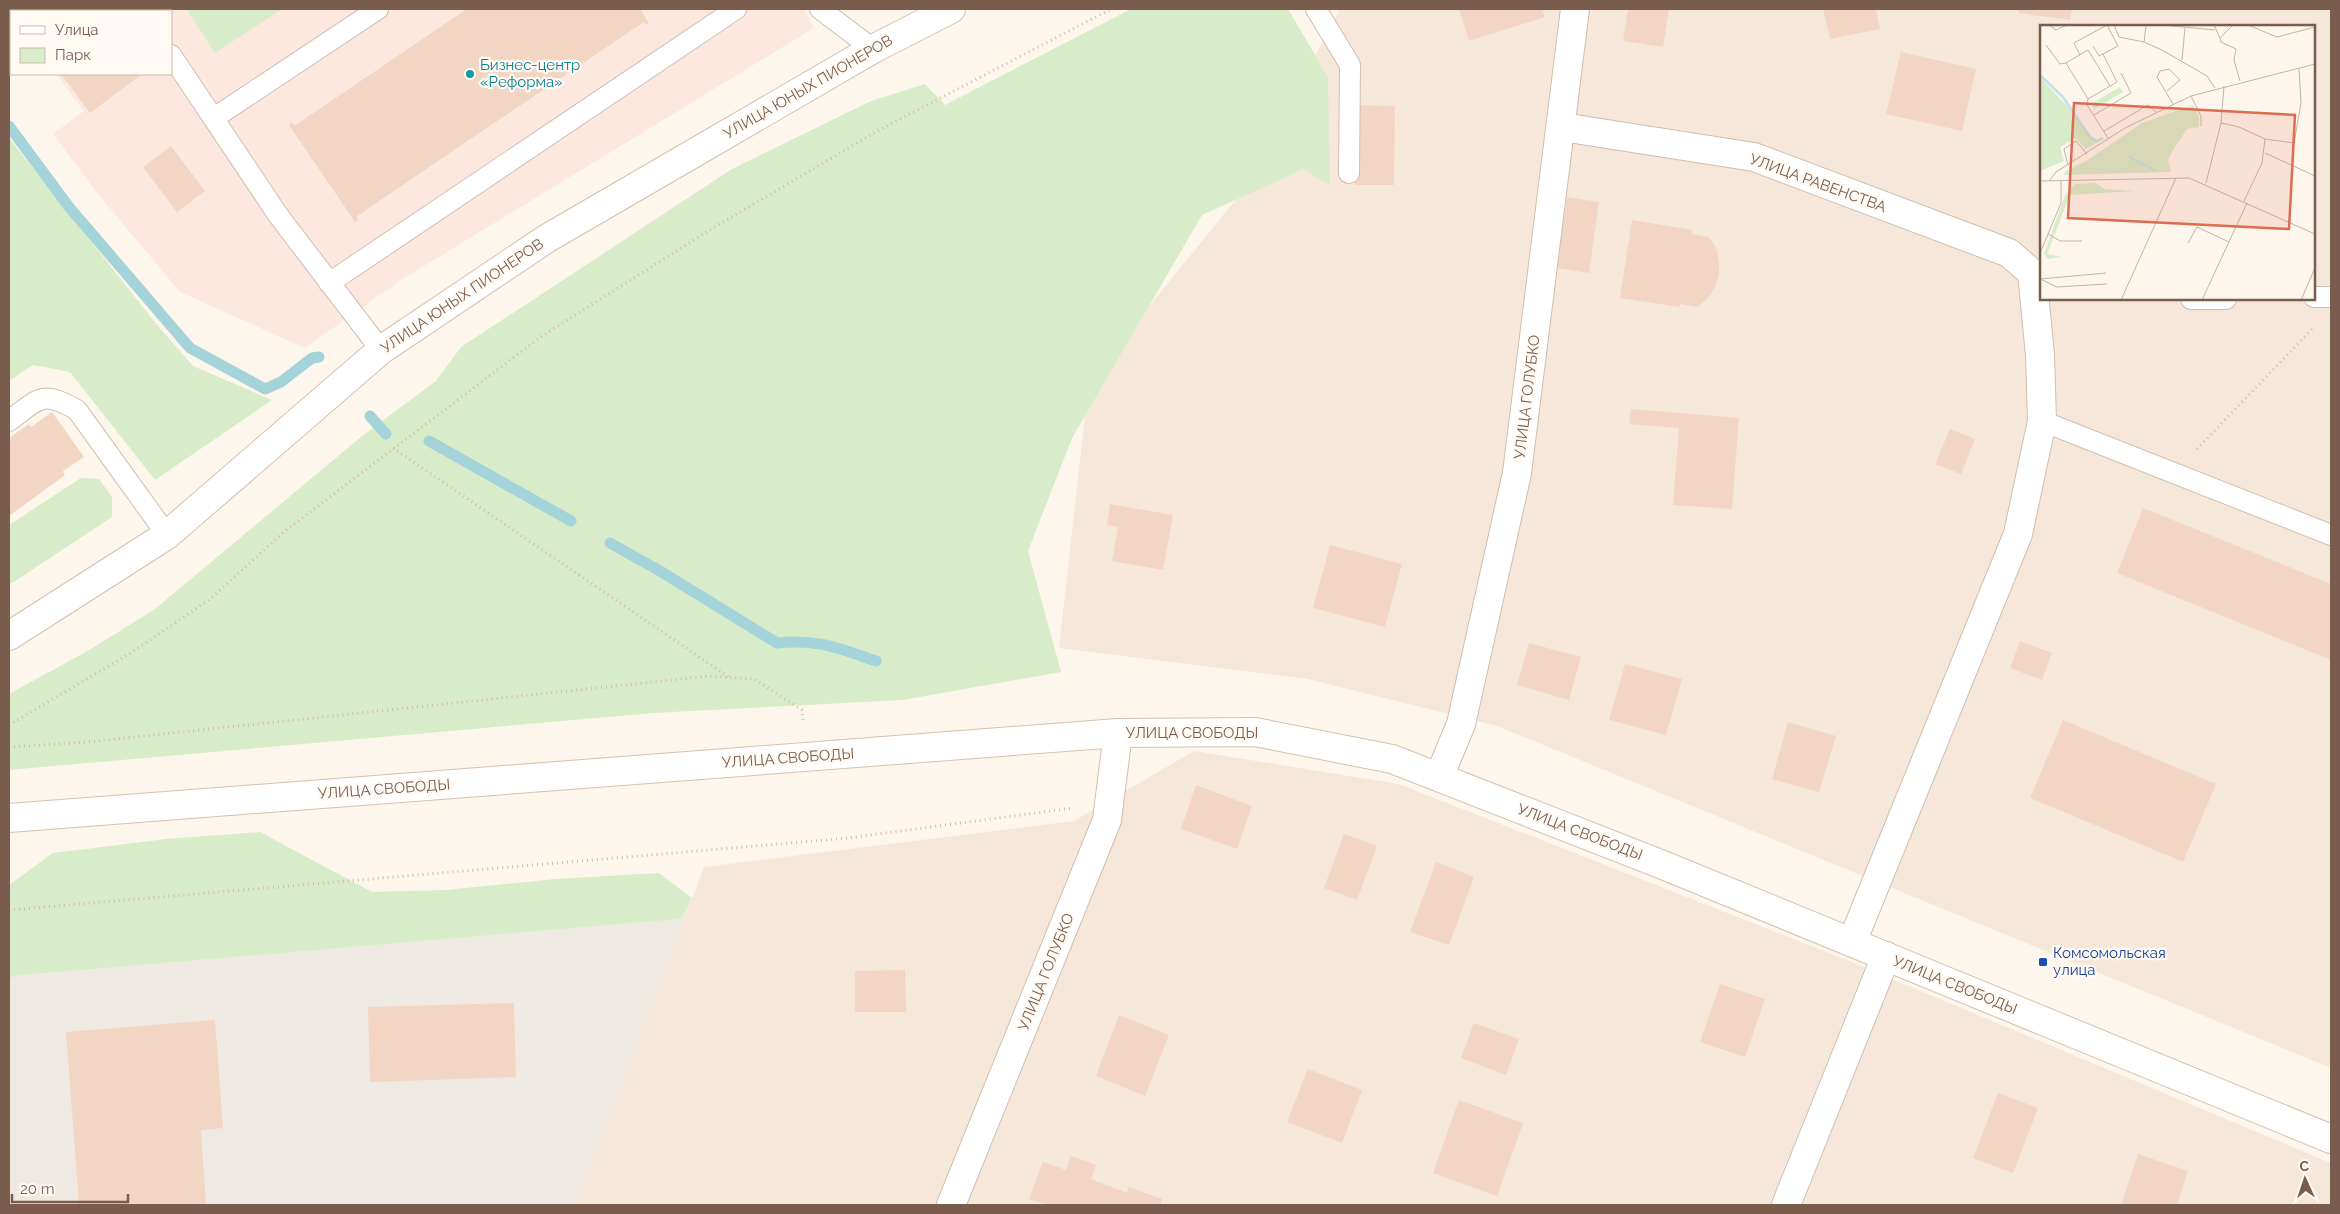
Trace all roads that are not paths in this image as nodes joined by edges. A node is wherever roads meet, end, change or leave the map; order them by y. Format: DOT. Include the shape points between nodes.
graph roads {
  1 [pos="378,9"];
  2 [pos="736,9"];
  3 [pos="820,9"];
  4 [pos="951,9"];
  5 [pos="1316,9"];
  6 [pos="1575,9"];
  7 [pos="873,49"];
  8 [pos="172,56"];
  9 [pos="214,118"];
  10 [pos="1562,127"];
  11 [pos="1349,173"];
  12 [pos="2037,274"];
  13 [pos="330,283"];
  14 [pos="2315,297"];
  15 [pos="2331,297"];
  16 [pos="381,350"];
  17 [pos="9,421"];
  18 [pos="2042,421"];
  19 [pos="167,535"];
  20 [pos="2331,535"];
  21 [pos="9,636"];
  22 [pos="1118,733"];
  23 [pos="1440,777"];
  24 [pos="9,818"];
  25 [pos="1852,942"];
  26 [pos="1886,956"];
  27 [pos="2331,1139"];
  28 [pos="951,1205"];
  29 [pos="1786,1205"];
  1 -- 9 [label="lane"];
  2 -- 13 [label="lane"];
  3 -- 7 [label="lane"];
  4 -- 7 [label="main road, УЛИЦА ЮНЫХ ПИОНЕРОВ"];
  5 -- 11 [label="lane" via="1350,65"];
  6 -- 10 [label="main road, УЛИЦА ГОЛУБКО"];
  7 -- 16 [label="main road, УЛИЦА ЮНЫХ ПИОНЕРОВ" via="546,239"];
  8 -- 9 [label="lane"];
  9 -- 13 [label="lane" via="278,215"];
  10 -- 12 [label="main road, УЛИЦА РАВЕНСТВА" via="1754,158 2009,253"];
  10 -- 23 [label="main road, УЛИЦА ГОЛУБКО" via="1517,473 1461,724"];
  12 -- 18 [label="main road"];
  13 -- 16 [label="lane"];
  14 -- 15 [label="lane"];
  16 -- 19 [label="main road, УЛИЦА ЮНЫХ ПИОНЕРОВ"];
  17 -- 19 [label="lane" via="41,398 58,399 77,410"];
  18 -- 20 [label="lane"];
  18 -- 25 [label="main road" via="2018,534"];
  19 -- 21 [label="main road, УЛИЦА ЮНЫХ ПИОНЕРОВ"];
  22 -- 23 [label="main road, УЛИЦА СВОБОДЫ" via="1256,732 1392,759"];
  22 -- 24 [label="main road, УЛИЦА СВОБОДЫ"];
  22 -- 28 [label="main road, УЛИЦА ГОЛУБКО" via="1107,820"];
  23 -- 25 [label="main road, УЛИЦА СВОБОДЫ"];
  25 -- 26 [label="main road, УЛИЦА СВОБОДЫ"];
  26 -- 27 [label="main road, УЛИЦА СВОБОДЫ"];
  26 -- 29 [label="main road"];
}
